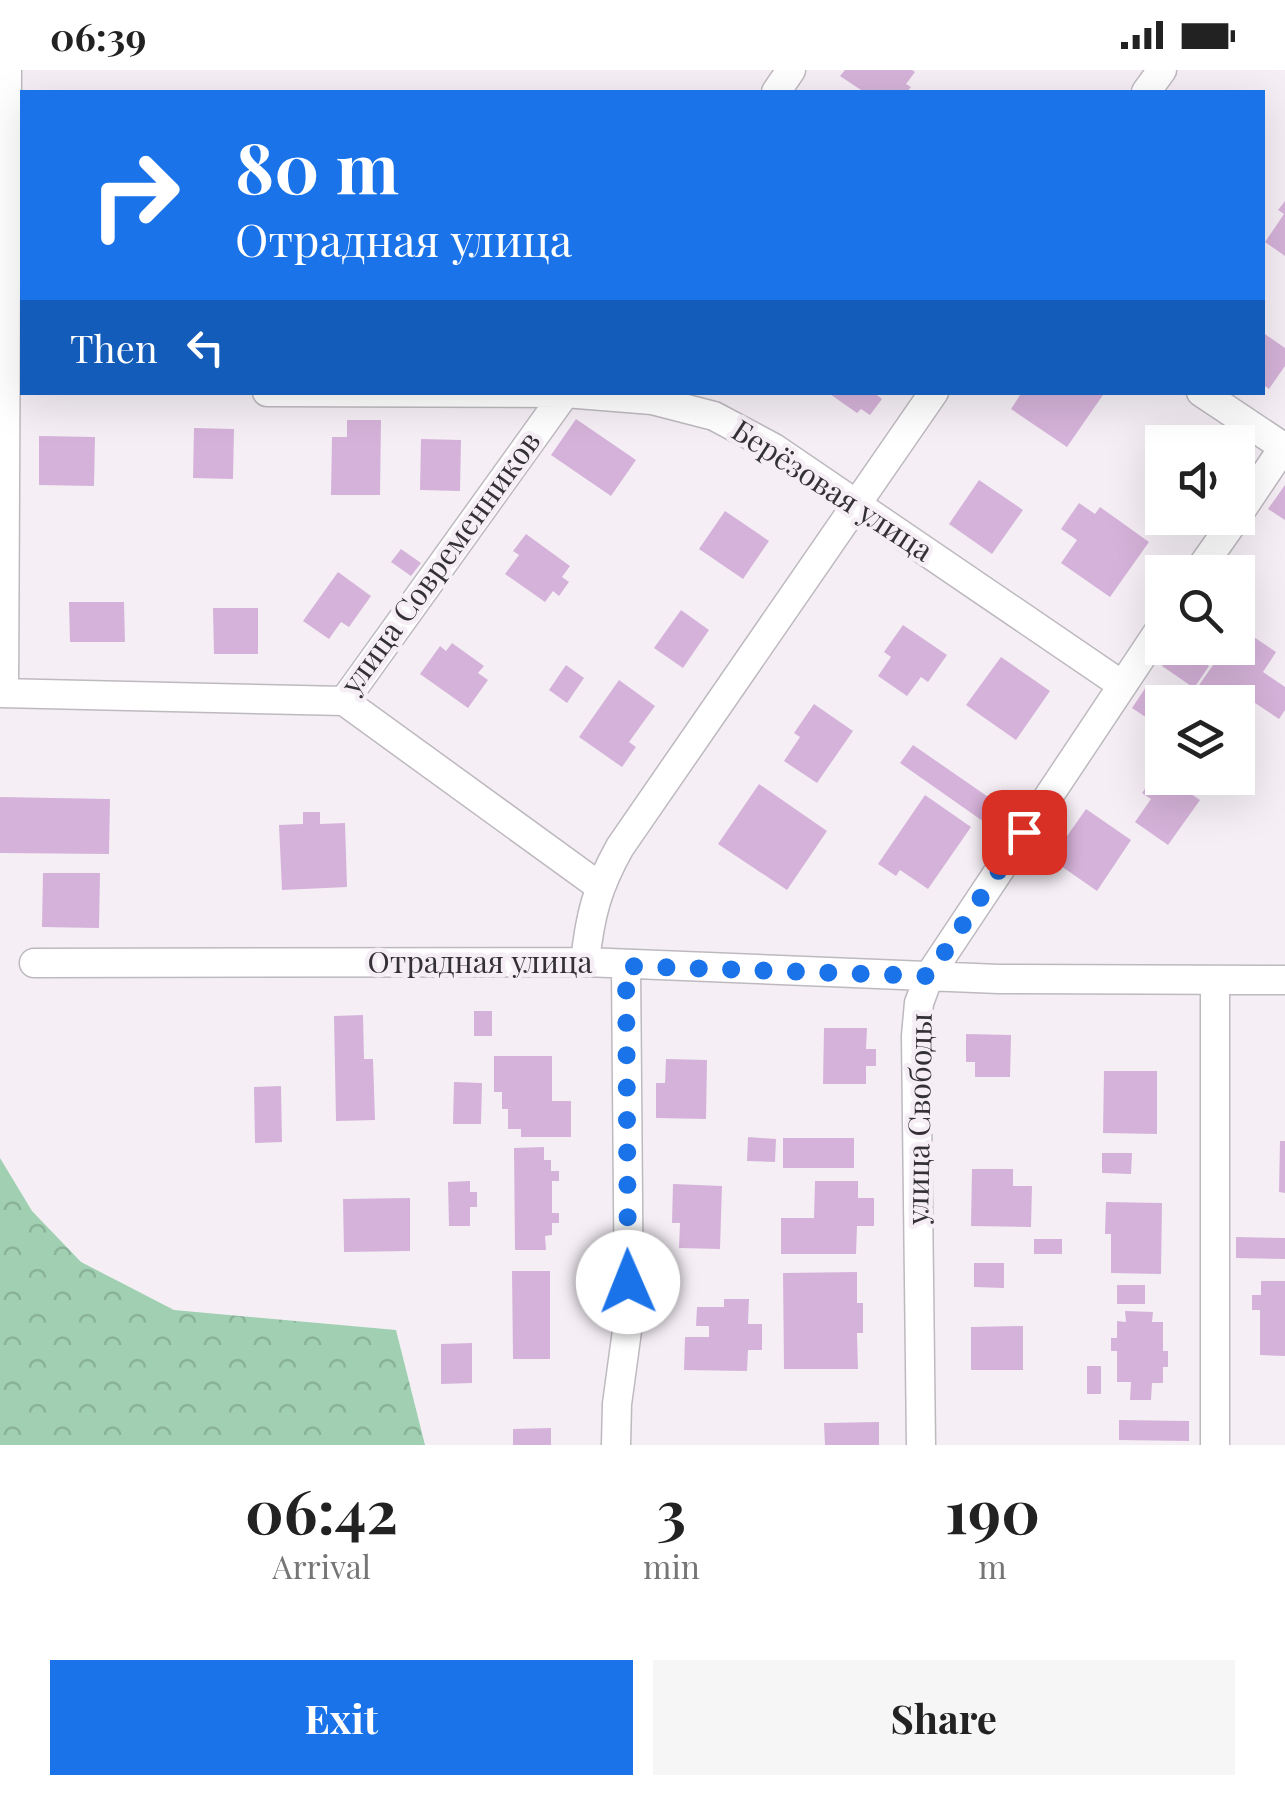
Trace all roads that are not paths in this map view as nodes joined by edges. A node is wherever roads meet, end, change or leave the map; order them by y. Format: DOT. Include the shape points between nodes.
graph roads {
  1 [pos="12,88"];
  2 [pos="9,392"];
  3 [pos="565,395"];
  4 [pos="591,395"];
  5 [pos="932,395"];
  6 [pos="1206,395"];
  7 [pos="1284,447"];
  8 [pos="1255,490"];
  9 [pos="857,504"];
  10 [pos="1145,651"];
  11 [pos="1122,685"];
  12 [pos="2,693"];
  13 [pos="344,701"];
  14 [pos="599,886"];
  15 [pos="34,962"];
  16 [pos="585,962"];
  17 [pos="626,966"];
  18 [pos="929,976"];
  19 [pos="1216,980"];
  20 [pos="1285,980"];
  21 [pos="616,1445"];
  22 [pos="921,1445"];
  23 [pos="1215,1445"];
  1 -- 2 [label="street"];
  2 -- 12 [label="street"];
  3 -- 13 [label="street, улица Современников"];
  4 -- 9 [label="street, Берёзовая улица" via="652,400 714,416"];
  5 -- 9 [label="street"];
  6 -- 7 [label="street"];
  7 -- 8 [label="street"];
  9 -- 11 [label="street, Берёзовая улица"];
  9 -- 14 [label="street"];
  10 -- 11 [label="street, улица Свободы"];
  11 -- 18 [label="street, улица Свободы"];
  12 -- 13 [label="street, улица Современников"];
  13 -- 14 [label="street"];
  14 -- 16 [label="street"];
  15 -- 16 [label="street, Отрадная улица"];
  16 -- 17 [label="street, Отрадная улица"];
  17 -- 18 [label="street, Отрадная улица"];
  17 -- 21 [label="street" via="630,1316"];
  18 -- 19 [label="street, Отрадная улица"];
  18 -- 22 [label="street, улица Свободы" via="916,1036"];
  19 -- 20 [label="street, Отрадная улица"];
  19 -- 23 [label="street"];
}
